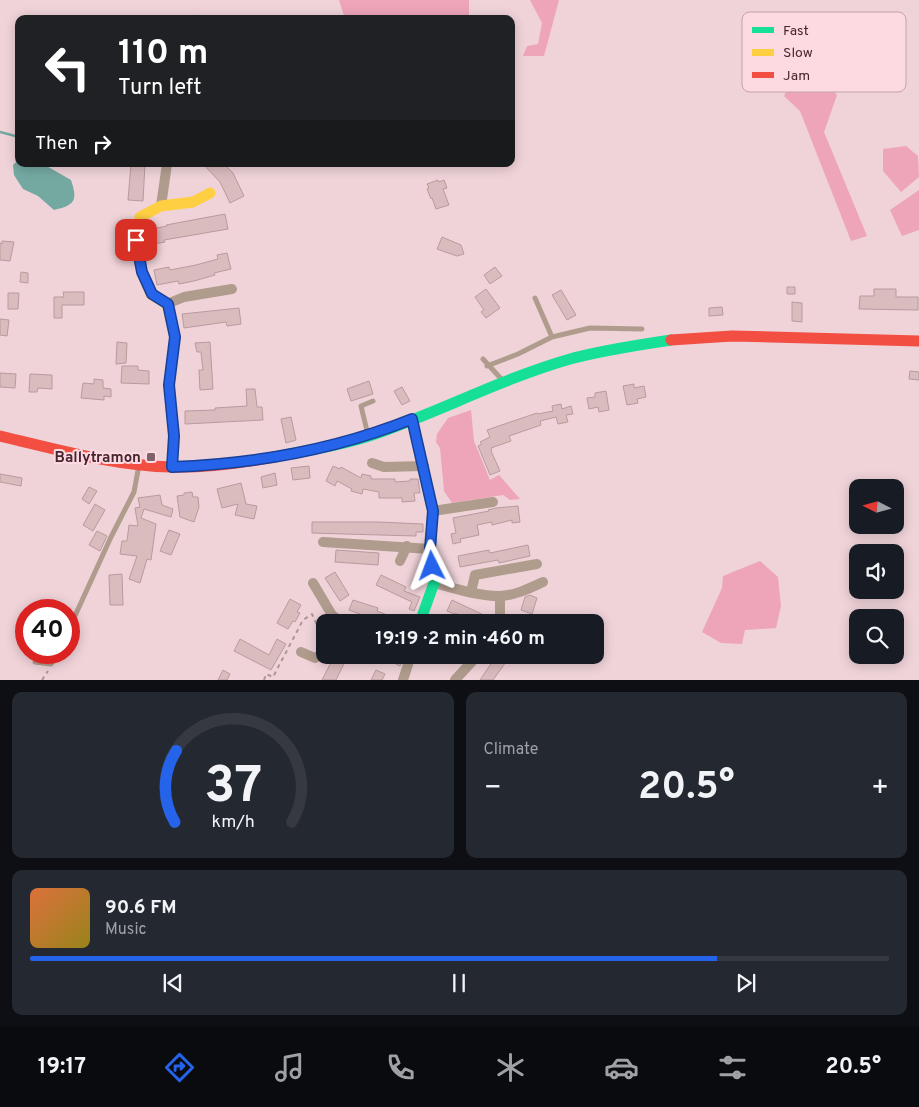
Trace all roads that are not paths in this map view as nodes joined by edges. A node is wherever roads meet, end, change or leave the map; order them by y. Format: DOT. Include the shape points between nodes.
graph roads {
  1 [pos="167,167"];
  2 [pos="210,193"];
  3 [pos="161,206"];
  4 [pos="232,288"];
  5 [pos="535,298"];
  6 [pos="168,304"];
  7 [pos="642,329"];
  8 [pos="552,337"];
  9 [pos="919,341"];
  10 [pos="483,360"];
  11 [pos="488,366"];
  12 [pos="504,382"];
  13 [pos="373,401"];
  14 [pos="412,419"];
  15 [pos="0,436"];
  16 [pos="368,436"];
  17 [pos="372,463"];
  18 [pos="140,464"];
  19 [pos="424,466"];
  20 [pos="172,467"];
  21 [pos="493,502"];
  22 [pos="433,511"];
  23 [pos="323,542"];
  24 [pos="407,546"];
  25 [pos="430,549"];
  26 [pos="400,561"];
  27 [pos="537,564"];
  28 [pos="544,582"];
  29 [pos="313,583"];
  30 [pos="434,583"];
  31 [pos="471,592"];
  32 [pos="500,596"];
  33 [pos="80,605"];
  34 [pos="331,614"];
  35 [pos="423,614"];
  36 [pos="500,614"];
  37 [pos="300,652"];
  38 [pos="316,658"];
  39 [pos="407,664"];
  40 [pos="470,664"];
  41 [pos="403,680"];
  42 [pos="455,680"];
  1 -- 3 [label="street"];
  2 -- 3 [label="main road" via="193,202"];
  3 -- 6 [label="main road" via="140,217 136,240 142,272 152,294"];
  4 -- 6 [label="street" via="184,297"];
  5 -- 8 [label="lane"];
  6 -- 20 [label="main road" via="175,337 169,385 174,436"];
  7 -- 8 [label="lane" via="590,328"];
  8 -- 11 [label="lane"];
  9 -- 12 [label="main road" via="732,336 682,338 571,359"];
  10 -- 11 [label="lane"];
  11 -- 12 [label="lane"];
  12 -- 14 [label="main road"];
  13 -- 16 [label="lane" via="362,406"];
  14 -- 16 [label="main road"];
  14 -- 19 [label="main road"];
  15 -- 18 [label="main road" via="84,456"];
  16 -- 20 [label="main road" via="334,446 240,463"];
  17 -- 19 [label="street" via="384,468"];
  18 -- 20 [label="main road"];
  18 -- 33 [label="lane" via="134,492"];
  19 -- 22 [label="main road"];
  21 -- 22 [label="street"];
  22 -- 25 [label="main road"];
  23 -- 24 [label="street"];
  24 -- 25 [label="street"];
  24 -- 26 [label="street"];
  25 -- 30 [label="main road"];
  27 -- 31 [label="street" via="475,575"];
  28 -- 32 [label="street"];
  29 -- 34 [label="street"];
  30 -- 31 [label="street"];
  30 -- 35 [label="main road"];
  31 -- 32 [label="street"];
  32 -- 36 [label="street"];
  37 -- 38 [label="street"];
  39 -- 41 [label="street"];
  40 -- 42 [label="street"];
}
